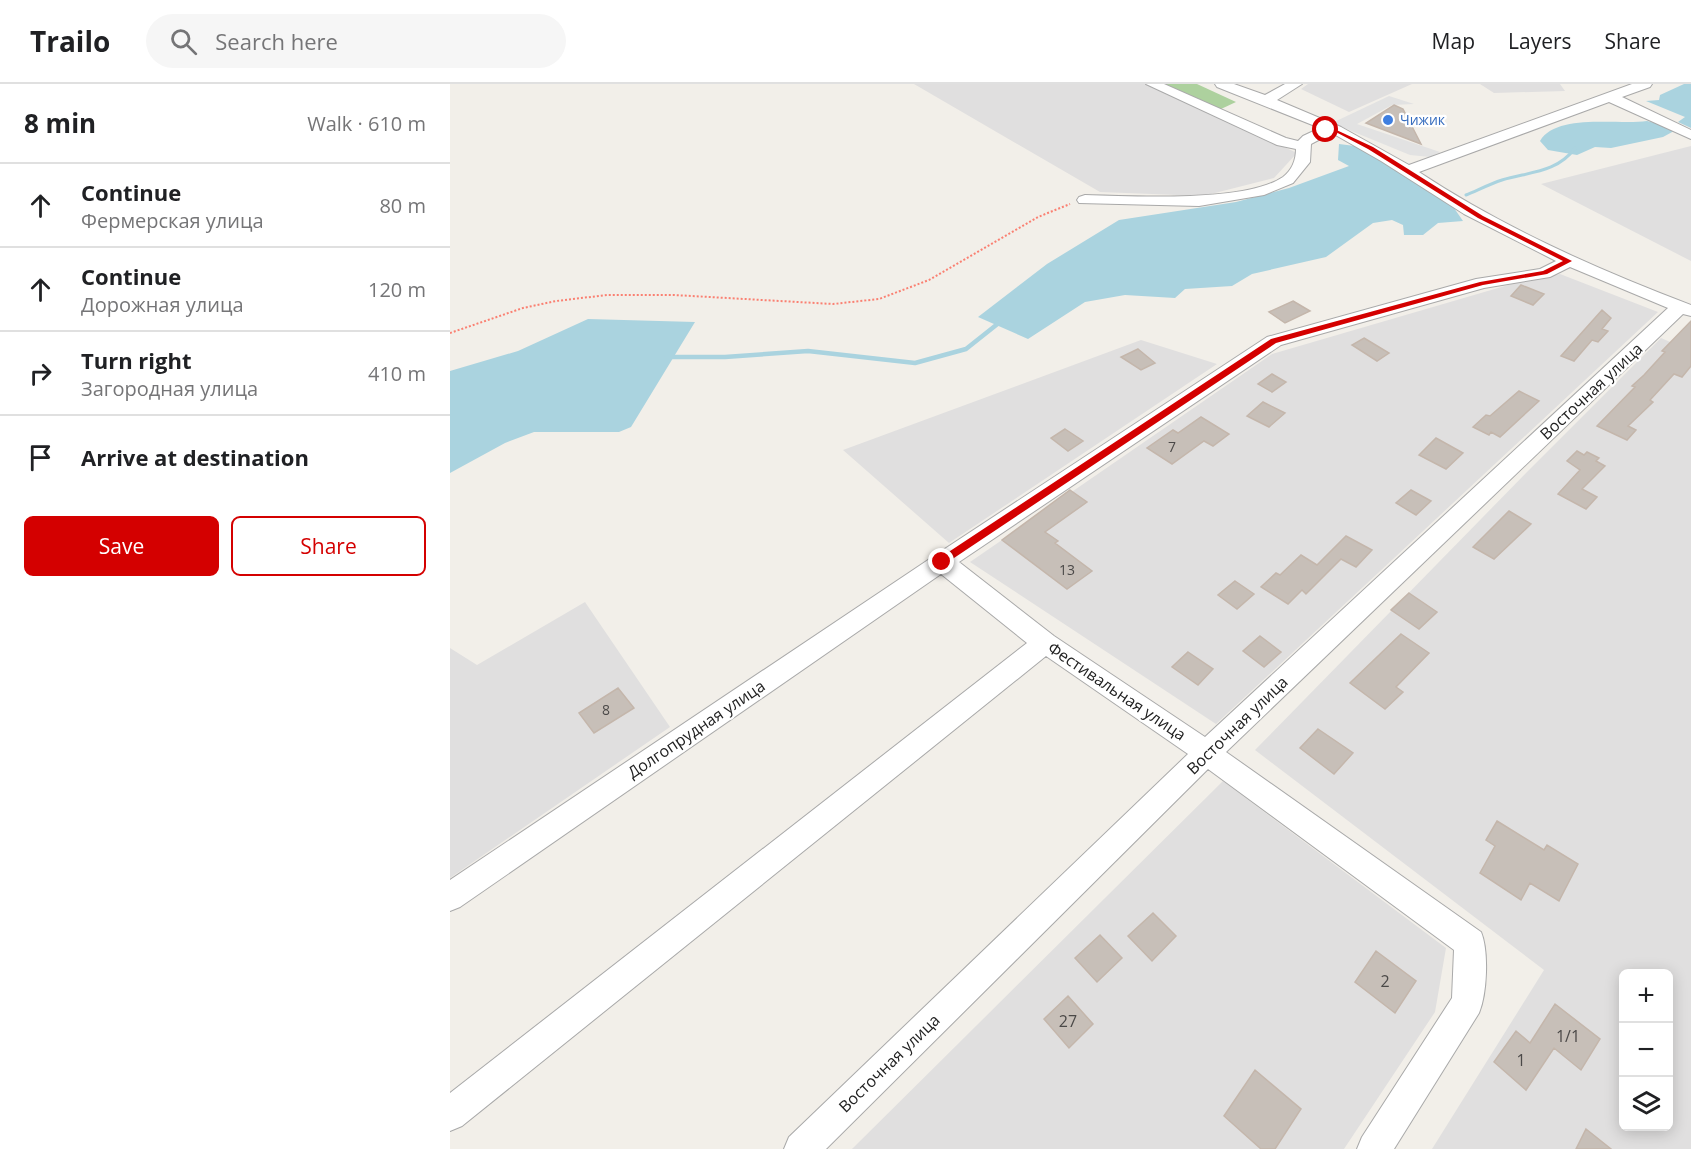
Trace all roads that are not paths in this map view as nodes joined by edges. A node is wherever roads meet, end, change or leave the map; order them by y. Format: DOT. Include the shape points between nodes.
graph roads {
  1 [pos="1153,84"];
  2 [pos="1222,84"];
  3 [pos="1295,84"];
  4 [pos="1645,84"];
  5 [pos="1610,97"];
  6 [pos="1266,100"];
  7 [pos="1332,128"];
  8 [pos="1691,135"];
  9 [pos="1304,146"];
  10 [pos="1408,171"];
  11 [pos="1085,200"];
  12 [pos="1569,261"];
  13 [pos="1685,309"];
  14 [pos="942,562"];
  15 [pos="1046,643"];
  16 [pos="1207,753"];
  17 [pos="450,897"];
  18 [pos="450,1114"];
  19 [pos="801,1149"];
  20 [pos="1374,1149"];
  1 -- 9 [label="street" via="1274,139"];
  2 -- 6 [label="street"];
  3 -- 6 [label="street"];
  4 -- 5 [label="street"];
  5 -- 8 [label="street"];
  5 -- 10 [label="street"];
  6 -- 7 [label="street"];
  7 -- 9 [label="street" via="1308,139"];
  7 -- 10 [label="street"];
  9 -- 11 [label="street" via="1302,162 1288,180 1258,192 1199,201"];
  10 -- 12 [label="street" via="1481,217"];
  12 -- 13 [label="street"];
  12 -- 14 [label="street, Долгопрудная улица" via="1544,273 1482,284 1274,341"];
  13 -- 16 [label="street, Восточная улица"];
  14 -- 15 [label="street, Фестивальная улица"];
  14 -- 17 [label="street, Долгопрудная улица"];
  15 -- 16 [label="street, Фестивальная улица"];
  15 -- 18 [label="street"];
  16 -- 19 [label="street, Восточная улица"];
  16 -- 20 [label="street, Фестивальная улица" via="1470,942 1468,1002"];
}
